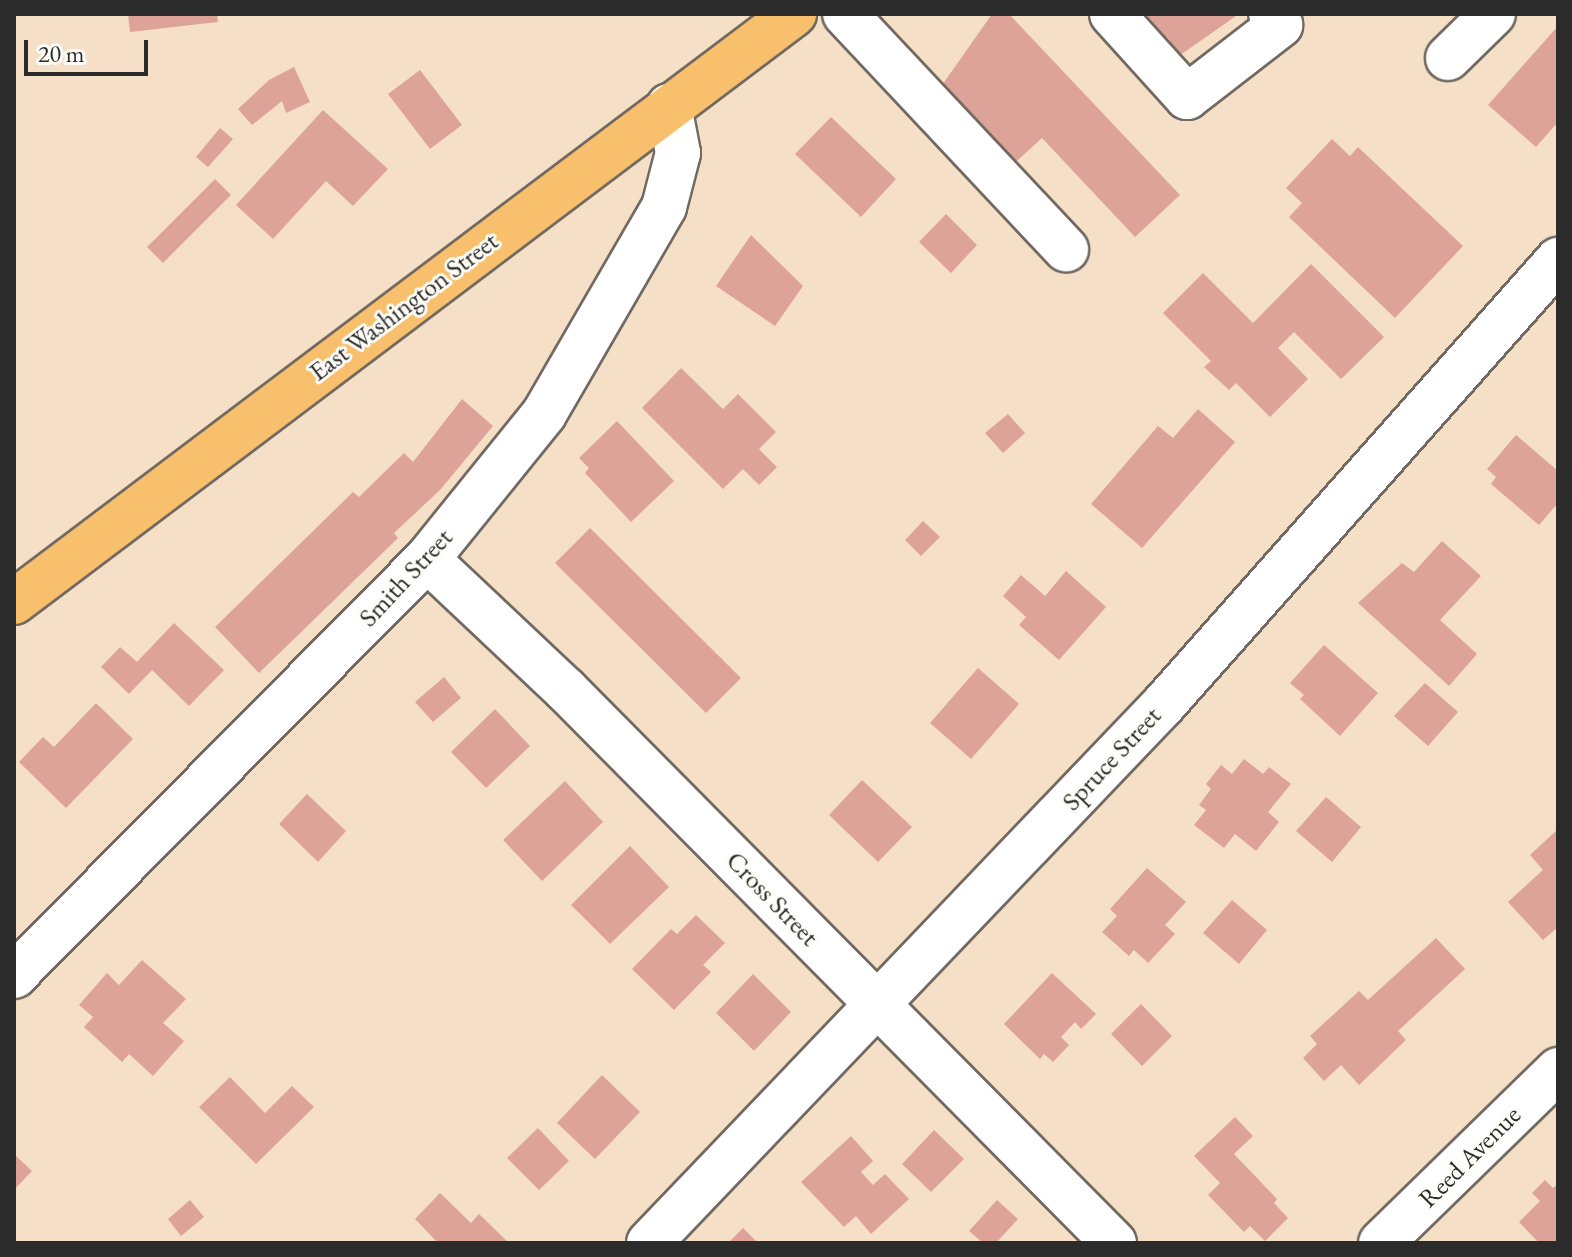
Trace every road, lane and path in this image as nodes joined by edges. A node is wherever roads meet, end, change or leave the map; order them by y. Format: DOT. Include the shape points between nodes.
graph roads {
  1 [pos="794,14"];
  2 [pos="845,14"];
  3 [pos="1112,14"];
  4 [pos="1271,14"];
  5 [pos="1493,14"];
  6 [pos="1448,58"];
  7 [pos="669,106"];
  8 [pos="1066,249"];
  9 [pos="1558,260"];
  10 [pos="427,559"];
  11 [pos="14,602"];
  12 [pos="14,976"];
  13 [pos="878,1008"];
  14 [pos="1558,1070"];
  15 [pos="649,1243"];
  16 [pos="1114,1243"];
  17 [pos="1381,1243"];
  1 -- 7 [label="main road, East Washington Street"];
  2 -- 8 [label="street"];
  3 -- 4 [label="street" via="1187,97 1280,25"];
  5 -- 6 [label="street"];
  7 -- 10 [label="street, Smith Street" via="678,153 664,207 544,414"];
  7 -- 11 [label="main road, East Washington Street"];
  9 -- 13 [label="street, Spruce Street" via="1164,704"];
  10 -- 12 [label="street, Smith Street"];
  10 -- 13 [label="street, Cross Street" via="565,689"];
  13 -- 15 [label="street, Spruce Street"];
  13 -- 16 [label="street, Cross Street"];
  14 -- 17 [label="street, Reed Avenue"];
}
